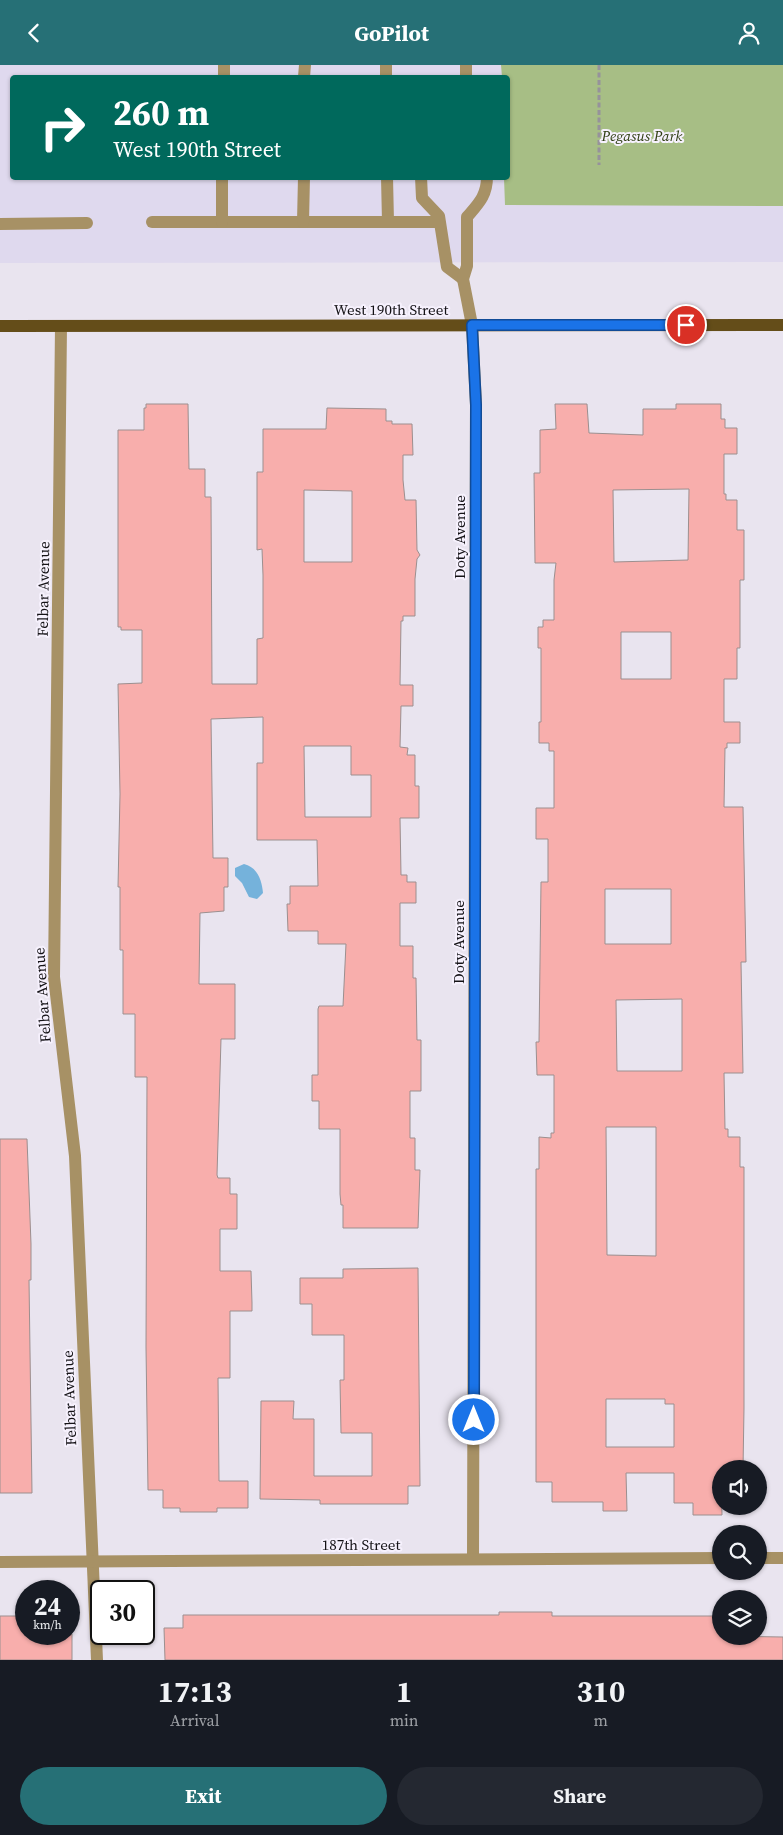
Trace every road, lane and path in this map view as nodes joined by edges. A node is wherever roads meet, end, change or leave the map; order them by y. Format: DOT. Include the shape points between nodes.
graph roads {
  1 [pos="599,65"];
  2 [pos="600,165"];
  3 [pos="222,180"];
  4 [pos="304,180"];
  5 [pos="387,180"];
  6 [pos="421,180"];
  7 [pos="487,180"];
  8 [pos="152,222"];
  9 [pos="222,222"];
  10 [pos="303,222"];
  11 [pos="388,222"];
  12 [pos="439,222"];
  13 [pos="87,223"];
  14 [pos="0,224"];
  15 [pos="463,279"];
  16 [pos="472,325"];
  17 [pos="783,325"];
  18 [pos="0,326"];
  19 [pos="61,326"];
  20 [pos="712,1558"];
  21 [pos="767,1558"];
  22 [pos="783,1558"];
  23 [pos="473,1559"];
  24 [pos="0,1561"];
  25 [pos="92,1561"];
  26 [pos="97,1660"];
  1 -- 2 [label="path"];
  3 -- 9 [label="street"];
  4 -- 10 [label="street"];
  5 -- 11 [label="street"];
  6 -- 12 [label="street" via="422,198 439,216"];
  7 -- 15 [label="street" via="482,201 467,217 467,266"];
  8 -- 9 [label="street"];
  9 -- 10 [label="street"];
  10 -- 11 [label="street"];
  11 -- 12 [label="street"];
  12 -- 15 [label="street" via="447,267"];
  13 -- 14 [label="street"];
  15 -- 16 [label="street, Doty Avenue"];
  16 -- 17 [label="main road, West 190th Street"];
  16 -- 19 [label="main road, West 190th Street"];
  16 -- 23 [label="street, Doty Avenue" via="476,405"];
  18 -- 19 [label="main road, West 190th Street"];
  19 -- 25 [label="street, Felbar Avenue" via="54,977 75,1156"];
  20 -- 23 [label="street, 187th Street"];
  21 -- 22 [label="street"];
  23 -- 25 [label="street, 187th Street"];
  24 -- 25 [label="street, 187th Street"];
  25 -- 26 [label="street, Felbar Avenue"];
}
